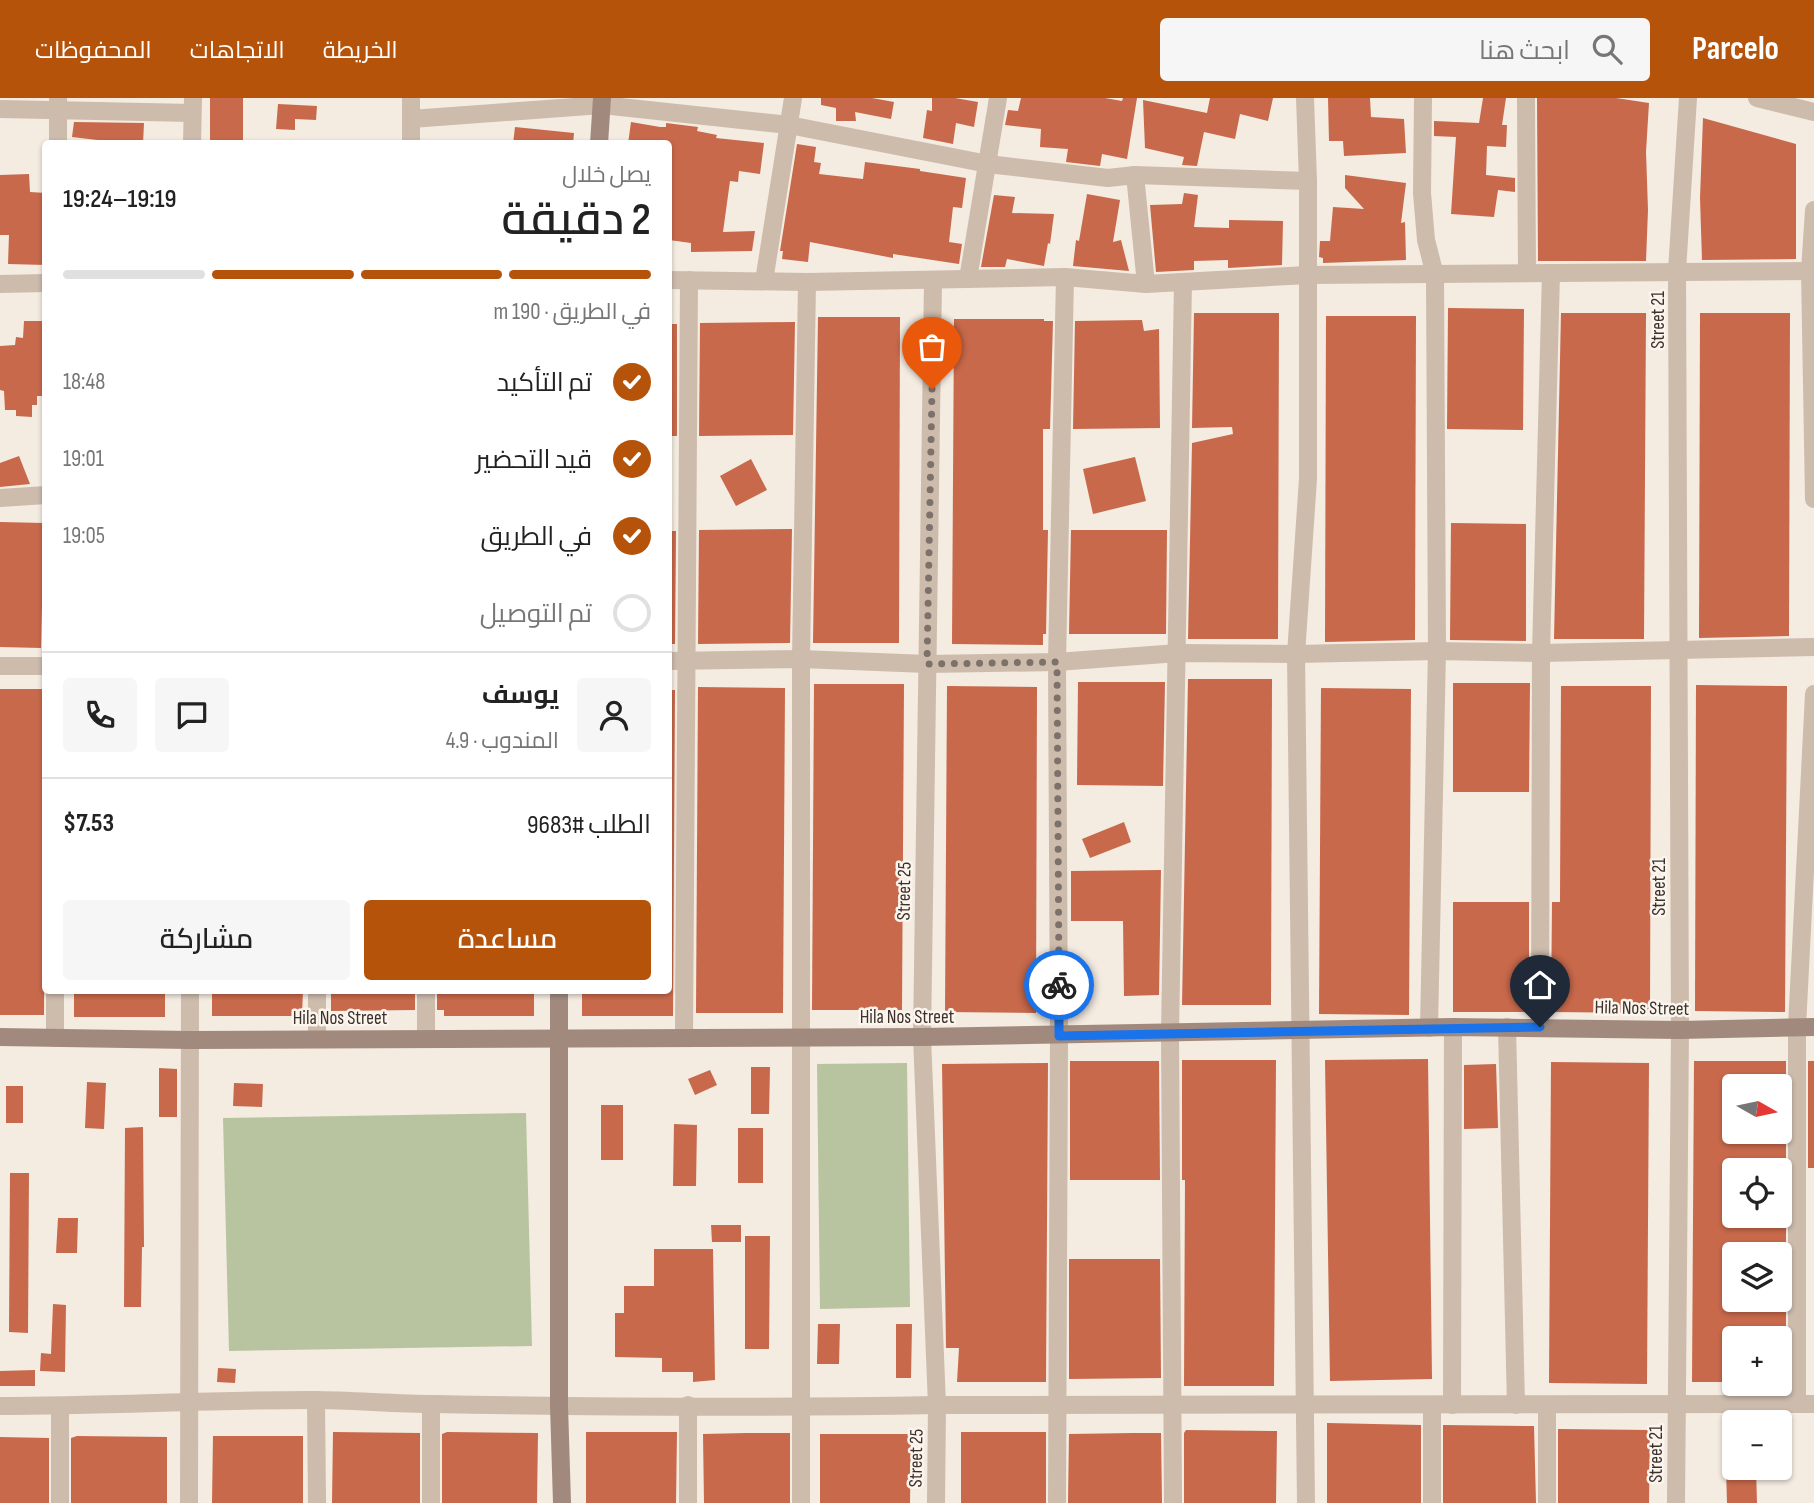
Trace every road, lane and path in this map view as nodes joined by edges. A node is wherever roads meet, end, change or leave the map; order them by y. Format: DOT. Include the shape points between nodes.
graph roads {
  1 [pos="411,98"];
  2 [pos="793,98"];
  3 [pos="998,98"];
  4 [pos="1305,98"];
  5 [pos="1423,98"];
  6 [pos="1527,98"];
  7 [pos="1688,98"];
  8 [pos="1757,98"];
  9 [pos="602,102"];
  10 [pos="58,104"];
  11 [pos="192,106"];
  12 [pos="0,109"];
  13 [pos="1814,112"];
  14 [pos="411,119"];
  15 [pos="789,125"];
  16 [pos="58,140"];
  17 [pos="192,140"];
  18 [pos="411,140"];
  19 [pos="598,140"];
  20 [pos="988,164"];
  21 [pos="1135,175"];
  22 [pos="1308,180"];
  23 [pos="1814,209"];
  24 [pos="1677,271"];
  25 [pos="1812,271"];
  26 [pos="1551,272"];
  27 [pos="1527,273"];
  28 [pos="1308,275"];
  29 [pos="1435,275"];
  30 [pos="1065,277"];
  31 [pos="968,279"];
  32 [pos="672,280"];
  33 [pos="689,280"];
  34 [pos="933,280"];
  35 [pos="764,281"];
  36 [pos="807,282"];
  37 [pos="1183,282"];
  38 [pos="42,283"];
  39 [pos="0,284"];
  40 [pos="1146,284"];
  41 [pos="42,495"];
  42 [pos="0,498"];
  43 [pos="1814,499"];
  44 [pos="1814,647"];
  45 [pos="1679,649"];
  46 [pos="1437,651"];
  47 [pos="1178,653"];
  48 [pos="1541,653"];
  49 [pos="1296,654"];
  50 [pos="801,659"];
  51 [pos="677,661"];
  52 [pos="1057,662"];
  53 [pos="927,664"];
  54 [pos="0,666"];
  55 [pos="42,666"];
  56 [pos="1814,694"];
  57 [pos="55,994"];
  58 [pos="190,994"];
  59 [pos="317,994"];
  60 [pos="426,994"];
  61 [pos="559,994"];
  62 [pos="1453,1027"];
  63 [pos="1507,1027"];
  64 [pos="1540,1027"];
  65 [pos="1806,1027"];
  66 [pos="1429,1028"];
  67 [pos="1299,1030"];
  68 [pos="1680,1030"];
  69 [pos="1170,1033"];
  70 [pos="801,1036"];
  71 [pos="1059,1036"];
  72 [pos="0,1037"];
  73 [pos="559,1037"];
  74 [pos="684,1037"];
  75 [pos="922,1037"];
  76 [pos="55,1038"];
  77 [pos="317,1038"];
  78 [pos="426,1038"];
  79 [pos="190,1040"];
  80 [pos="189,1400"];
  81 [pos="316,1400"];
  82 [pos="431,1404"];
  83 [pos="1805,1404"];
  84 [pos="559,1405"];
  85 [pos="688,1405"];
  86 [pos="937,1405"];
  87 [pos="1057,1405"];
  88 [pos="1173,1405"];
  89 [pos="1306,1405"];
  90 [pos="1432,1405"];
  91 [pos="1452,1405"];
  92 [pos="1516,1405"];
  93 [pos="1547,1405"];
  94 [pos="1676,1405"];
  95 [pos="0,1406"];
  96 [pos="60,1406"];
  97 [pos="800,1408"];
  98 [pos="60,1503"];
  99 [pos="189,1503"];
  100 [pos="317,1503"];
  101 [pos="431,1503"];
  102 [pos="562,1503"];
  103 [pos="688,1503"];
  104 [pos="802,1503"];
  105 [pos="936,1503"];
  106 [pos="1057,1503"];
  107 [pos="1173,1503"];
  108 [pos="1306,1503"];
  109 [pos="1432,1503"];
  110 [pos="1547,1503"];
  111 [pos="1676,1503"];
  1 -- 14 [label="street"];
  2 -- 15 [label="street"];
  3 -- 20 [label="street"];
  4 -- 22 [label="street"];
  5 -- 29 [label="street" via="1422,193"];
  6 -- 27 [label="street"];
  7 -- 24 [label="street, Street 21"];
  8 -- 13 [label="street"];
  9 -- 14 [label="street"];
  9 -- 15 [label="street"];
  9 -- 19 [label="street"];
  10 -- 11 [label="street"];
  10 -- 12 [label="street"];
  10 -- 16 [label="street"];
  11 -- 17 [label="street"];
  14 -- 18 [label="street"];
  15 -- 20 [label="street"];
  15 -- 35 [label="street"];
  20 -- 21 [label="street" via="1108,178"];
  20 -- 31 [label="street"];
  21 -- 22 [label="street"];
  21 -- 40 [label="street"];
  22 -- 28 [label="street"];
  23 -- 25 [label="street"];
  24 -- 25 [label="street"];
  24 -- 26 [label="street"];
  24 -- 45 [label="street, Street 21"];
  25 -- 43 [label="street"];
  26 -- 27 [label="street"];
  26 -- 48 [label="street"];
  27 -- 29 [label="street"];
  28 -- 29 [label="street"];
  28 -- 37 [label="street"];
  28 -- 49 [label="street" via="1308,479"];
  29 -- 46 [label="street"];
  30 -- 31 [label="street"];
  30 -- 40 [label="street"];
  30 -- 52 [label="street"];
  31 -- 34 [label="street"];
  32 -- 33 [label="street"];
  33 -- 35 [label="street"];
  33 -- 51 [label="street"];
  34 -- 36 [label="street"];
  34 -- 53 [label="street, Street 25"];
  35 -- 36 [label="street"];
  36 -- 50 [label="street"];
  37 -- 40 [label="street"];
  37 -- 47 [label="street"];
  38 -- 39 [label="street"];
  41 -- 42 [label="street"];
  44 -- 45 [label="street"];
  45 -- 48 [label="street"];
  45 -- 68 [label="street, Street 21"];
  46 -- 48 [label="street"];
  46 -- 49 [label="street"];
  46 -- 66 [label="street"];
  47 -- 49 [label="street"];
  47 -- 52 [label="street"];
  47 -- 69 [label="street"];
  48 -- 64 [label="street"];
  49 -- 67 [label="street"];
  50 -- 51 [label="street"];
  50 -- 53 [label="street"];
  50 -- 70 [label="street"];
  51 -- 74 [label="street"];
  52 -- 53 [label="street"];
  52 -- 71 [label="street"];
  53 -- 75 [label="street, Street 25"];
  54 -- 55 [label="street"];
  56 -- 65 [label="street"];
  57 -- 76 [label="street"];
  58 -- 79 [label="street"];
  59 -- 77 [label="street"];
  60 -- 78 [label="street"];
  61 -- 73 [label="street"];
  62 -- 63 [label="street, Hila Nos Street"];
  62 -- 66 [label="street, Hila Nos Street"];
  62 -- 91 [label="street"];
  63 -- 64 [label="street, Hila Nos Street"];
  63 -- 92 [label="street"];
  64 -- 68 [label="street, Hila Nos Street"];
  65 -- 68 [label="street, Hila Nos Street"];
  65 -- 83 [label="street"];
  66 -- 67 [label="street, Hila Nos Street"];
  67 -- 69 [label="street, Hila Nos Street"];
  67 -- 89 [label="street"];
  68 -- 94 [label="street, Street 21"];
  69 -- 71 [label="street, Hila Nos Street"];
  69 -- 88 [label="street"];
  70 -- 74 [label="street, Hila Nos Street"];
  70 -- 75 [label="street, Hila Nos Street"];
  70 -- 97 [label="street"];
  71 -- 75 [label="street, Hila Nos Street"];
  71 -- 87 [label="street"];
  72 -- 76 [label="street, Hila Nos Street"];
  73 -- 74 [label="street, Hila Nos Street"];
  73 -- 78 [label="street, Hila Nos Street"];
  73 -- 84 [label="street"];
  75 -- 86 [label="street, Street 25"];
  76 -- 79 [label="street, Hila Nos Street"];
  77 -- 78 [label="street, Hila Nos Street"];
  77 -- 79 [label="street, Hila Nos Street"];
  79 -- 80 [label="street"];
  80 -- 81 [label="street"];
  80 -- 96 [label="street"];
  80 -- 99 [label="street"];
  81 -- 82 [label="street"];
  81 -- 100 [label="street"];
  82 -- 84 [label="street"];
  82 -- 101 [label="street"];
  83 -- 94 [label="street"];
  84 -- 85 [label="street"];
  84 -- 102 [label="street"];
  85 -- 97 [label="street"];
  85 -- 103 [label="street"];
  86 -- 87 [label="street"];
  86 -- 97 [label="street"];
  86 -- 105 [label="street, Street 25"];
  87 -- 88 [label="street"];
  87 -- 106 [label="street"];
  88 -- 89 [label="street"];
  88 -- 107 [label="street"];
  89 -- 90 [label="street"];
  89 -- 108 [label="street"];
  90 -- 91 [label="street"];
  90 -- 109 [label="street"];
  91 -- 92 [label="street"];
  92 -- 93 [label="street"];
  93 -- 94 [label="street"];
  93 -- 110 [label="street"];
  94 -- 111 [label="street, Street 21"];
  95 -- 96 [label="street"];
  96 -- 98 [label="street"];
  97 -- 104 [label="street"];
}
